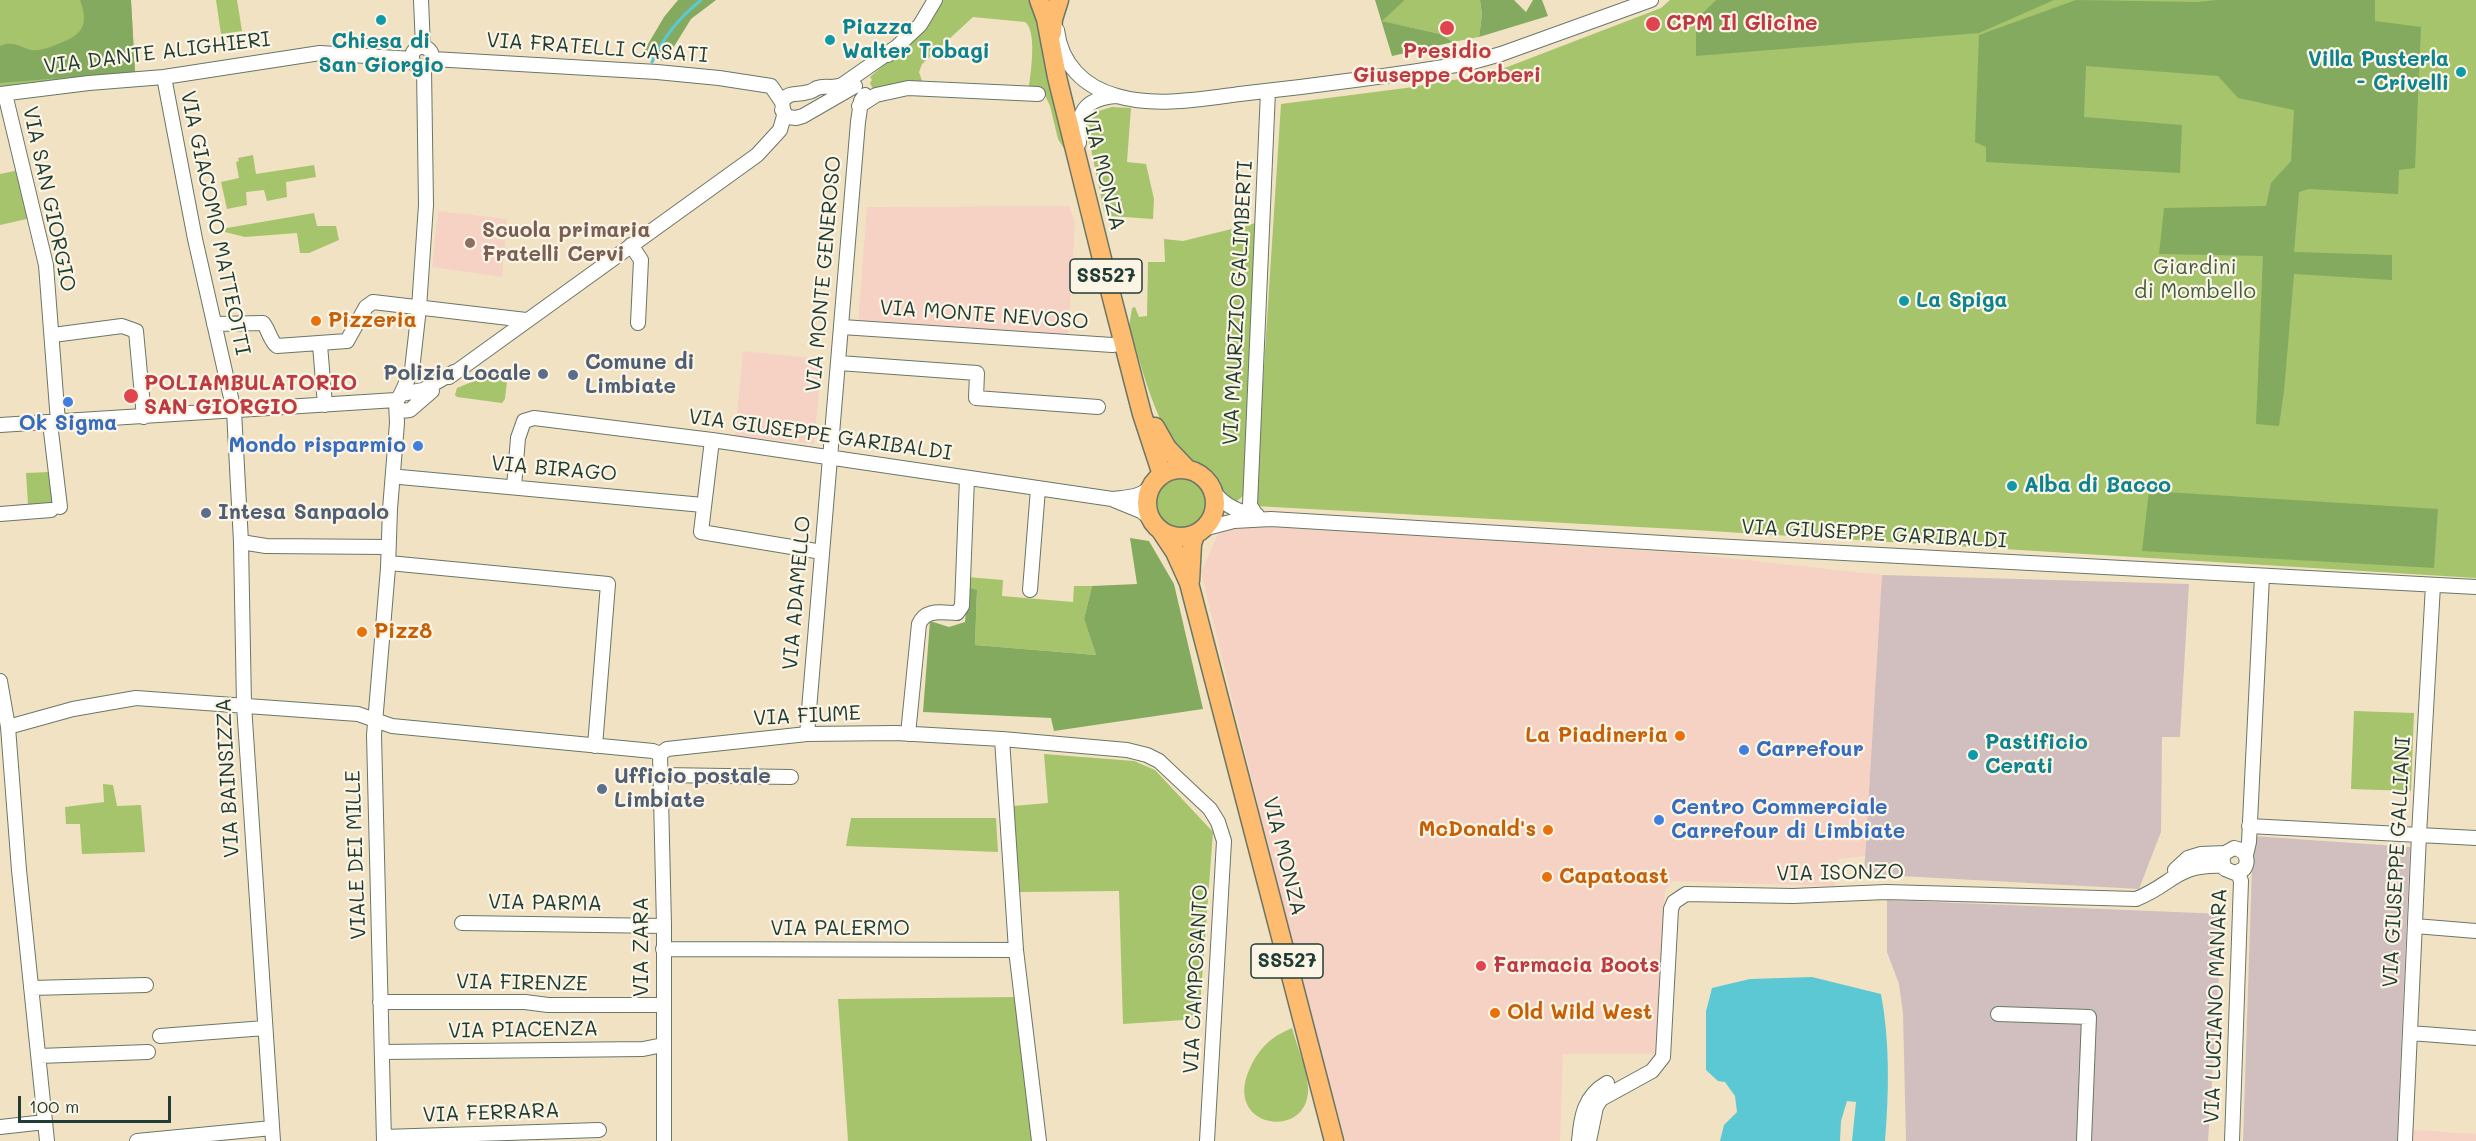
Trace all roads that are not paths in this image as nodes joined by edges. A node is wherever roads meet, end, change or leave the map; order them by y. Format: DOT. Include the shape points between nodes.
graph roads {
  1 [pos="421,0"];
  2 [pos="935,0"];
  3 [pos="1039,0"];
  4 [pos="1651,0"];
  5 [pos="1057,5"];
  6 [pos="423,47"];
  7 [pos="895,48"];
  8 [pos="1053,50"];
  9 [pos="412,59"];
  10 [pos="428,63"];
  11 [pos="165,77"];
  12 [pos="758,83"];
  13 [pos="1268,91"];
  14 [pos="793,93"];
  15 [pos="2,94"];
  16 [pos="1038,94"];
  17 [pos="1118,96"];
  18 [pos="862,97"];
  19 [pos="826,98"];
  20 [pos="782,106"];
  21 [pos="800,117"];
  22 [pos="756,155"];
  23 [pos="1081,179"];
  24 [pos="653,228"];
  25 [pos="631,245"];
  26 [pos="560,296"];
  27 [pos="419,308"];
  28 [pos="526,320"];
  29 [pos="638,323"];
  30 [pos="214,324"];
  31 [pos="842,327"];
  32 [pos="53,335"];
  33 [pos="1124,343"];
  34 [pos="320,345"];
  35 [pos="839,363"];
  36 [pos="454,372"];
  37 [pos="1132,373"];
  38 [pos="400,398"];
  39 [pos="325,405"];
  40 [pos="412,407"];
  41 [pos="1098,407"];
  42 [pos="234,411"];
  43 [pos="144,417"];
  44 [pos="54,422"];
  45 [pos="0,425"];
  46 [pos="712,440"];
  47 [pos="830,457"];
  48 [pos="1187,469"];
  49 [pos="400,477"];
  50 [pos="967,478"];
  51 [pos="1156,481"];
  52 [pos="514,487"];
  53 [pos="1038,489"];
  54 [pos="1214,492"];
  55 [pos="1112,499"];
  56 [pos="703,506"];
  57 [pos="0,514"];
  58 [pos="1256,515"];
  59 [pos="1271,519"];
  60 [pos="1156,524"];
  61 [pos="1199,532"];
  62 [pos="241,542"];
  63 [pos="388,547"];
  64 [pos="822,552"];
  65 [pos="389,566"];
  66 [pos="2262,576"];
  67 [pos="1190,583"];
  68 [pos="2433,585"];
  69 [pos="2476,587"];
  70 [pos="1030,590"];
  71 [pos="0,681"];
  72 [pos="244,705"];
  73 [pos="374,719"];
  74 [pos="8,727"];
  75 [pos="807,734"];
  76 [pos="908,734"];
  77 [pos="1002,739"];
  78 [pos="595,746"];
  79 [pos="660,754"];
  80 [pos="5,756"];
  81 [pos="661,775"];
  82 [pos="791,777"];
  83 [pos="1218,822"];
  84 [pos="2248,829"];
  85 [pos="2418,835"];
  86 [pos="2476,838"];
  87 [pos="2232,855"];
  88 [pos="462,923"];
  89 [pos="664,926"];
  90 [pos="2415,926"];
  91 [pos="2476,931"];
  92 [pos="663,949"];
  93 [pos="1016,950"];
  94 [pos="146,985"];
  95 [pos="31,988"];
  96 [pos="381,1002"];
  97 [pos="663,1005"];
  98 [pos="1998,1014"];
  99 [pos="265,1028"];
  100 [pos="2410,1033"];
  101 [pos="160,1036"];
  102 [pos="2476,1038"];
  103 [pos="663,1045"];
  104 [pos="148,1052"];
  105 [pos="382,1053"];
  106 [pos="39,1056"];
  107 [pos="1663,1057"];
  108 [pos="45,1122"];
  109 [pos="0,1127"];
  110 [pos="599,1130"];
  111 [pos="273,1135"];
  112 [pos="384,1139"];
  113 [pos="47,1141"];
  114 [pos="137,1141"];
  115 [pos="664,1141"];
  116 [pos="1039,1141"];
  117 [pos="1207,1141"];
  118 [pos="1334,1141"];
  119 [pos="1579,1141"];
  120 [pos="1589,1141"];
  121 [pos="2084,1141"];
  122 [pos="2232,1141"];
  123 [pos="2405,1141"];
  1 -- 6 [label="street"];
  2 -- 7 [label="street" via="920,25"];
  3 -- 8 [label="main road, VIA MONZA / SS527"];
  4 -- 13 [label="street" via="1469,63"];
  5 -- 8 [label="main road, VIA MONZA / SS527"];
  5 -- 17 [label="street" via="1058,41 1065,59 1089,84"];
  6 -- 9 [label="street" via="415,51"];
  6 -- 10 [label="street" via="429,50"];
  7 -- 18 [label="street"];
  7 -- 19 [label="street"];
  8 -- 23 [label="main road, VIA MONZA / SS527"];
  9 -- 10 [label="street" via="416,65"];
  9 -- 11 [label="street, VIA DANTE ALIGHIERI" via="320,53"];
  10 -- 12 [label="street, VIA FRATELLI CASATI" via="657,72"];
  10 -- 27 [label="street" via="426,205"];
  11 -- 15 [label="street, VIA DANTE ALIGHIERI"];
  11 -- 30 [label="street, VIA GIACOMO MATTEOTTI"];
  12 -- 14 [label="street, VIA FRATELLI CASATI" via="782,85"];
  12 -- 20 [label="street" via="771,86"];
  13 -- 17 [label="street" via="1171,100"];
  13 -- 58 [label="street, VIA MAURIZIO GALIMBERTI" via="1250,505"];
  14 -- 19 [label="street" via="807,93 819,87"];
  14 -- 20 [label="street"];
  15 -- 32 [label="street, VIA SAN GIORGIO" via="46,265"];
  16 -- 18 [label="street" via="908,88"];
  17 -- 23 [label="street" via="1093,102 1079,118"];
  18 -- 19 [label="street"];
  18 -- 19 [label="street" via="839,101"];
  18 -- 31 [label="street, VIA MONTE GENEROSO"];
  19 -- 21 [label="street"];
  20 -- 21 [label="street" via="788,117"];
  20 -- 22 [label="street" via="780,130"];
  21 -- 22 [label="street" via="779,143"];
  22 -- 24 [label="street"];
  23 -- 33 [label="main road, VIA MONZA / SS527"];
  24 -- 25 [label="street"];
  24 -- 26 [label="street" via="619,245 576,276"];
  25 -- 26 [label="street"];
  25 -- 29 [label="street" via="641,260"];
  26 -- 28 [label="street"];
  27 -- 28 [label="street"];
  27 -- 34 [label="street" via="373,302 368,304 347,341"];
  27 -- 38 [label="street" via="412,370"];
  28 -- 36 [label="street"];
  30 -- 34 [label="street" via="263,323 278,346"];
  30 -- 42 [label="street, VIA GIACOMO MATTEOTTI"];
  31 -- 33 [label="street, VIA MONTE NEVOSO"];
  31 -- 35 [label="street, VIA MONTE GENEROSO"];
  32 -- 43 [label="street" via="123,326 136,331"];
  32 -- 44 [label="street, VIA SAN GIORGIO"];
  33 -- 37 [label="main road, VIA MONZA / SS527"];
  34 -- 39 [label="street"];
  35 -- 41 [label="street" via="977,373 976,398"];
  35 -- 47 [label="street, VIA MONTE GENEROSO"];
  36 -- 38 [label="street"];
  36 -- 40 [label="street"];
  37 -- 48 [label="main road, VIA MONZA / SS527" via="1160,435"];
  37 -- 51 [label="main road, VIA MONZA / SS527"];
  38 -- 39 [label="street"];
  38 -- 40 [label="street" via="403,411"];
  38 -- 63 [label="street, VIALE DEI MILLE"];
  39 -- 42 [label="street"];
  40 -- 49 [label="street, VIALE DEI MILLE" via="406,423"];
  42 -- 43 [label="street"];
  42 -- 62 [label="street, VIA BAINSIZZA"];
  43 -- 44 [label="street"];
  44 -- 45 [label="street"];
  44 -- 57 [label="street, VIA SAN GIORGIO" via="55,509"];
  46 -- 47 [label="street, VIA GIUSEPPE GARIBALDI"];
  46 -- 52 [label="street, VIA GIUSEPPE GARIBALDI" via="534,417 522,423"];
  46 -- 56 [label="street"];
  47 -- 50 [label="street, VIA GIUSEPPE GARIBALDI"];
  47 -- 64 [label="street, VIA ADAMELLO"];
  48 -- 51 [label="main road" via="1173,470"];
  48 -- 54 [label="main road" via="1204,477"];
  49 -- 52 [label="street, VIA BIRAGO"];
  49 -- 65 [label="street, VIALE DEI MILLE"];
  50 -- 53 [label="street, VIA GIUSEPPE GARIBALDI"];
  50 -- 76 [label="street" via="962,606 957,613 928,612 919,624"];
  51 -- 55 [label="street, VIA GIUSEPPE GARIBALDI" via="1147,492"];
  51 -- 60 [label="main road" via="1147,502"];
  52 -- 56 [label="street, VIA BIRAGO"];
  53 -- 55 [label="street, VIA GIUSEPPE GARIBALDI"];
  53 -- 70 [label="street"];
  54 -- 58 [label="street, VIA GIUSEPPE GARIBALDI" via="1230,507"];
  54 -- 61 [label="main road" via="1214,513"];
  55 -- 60 [label="street, VIA GIUSEPPE GARIBALDI" via="1140,511"];
  56 -- 64 [label="street" via="701,532"];
  58 -- 59 [label="street, VIA GIUSEPPE GARIBALDI"];
  59 -- 61 [label="street, VIA GIUSEPPE GARIBALDI" via="1234,521"];
  59 -- 66 [label="street, VIA GIUSEPPE GARIBALDI"];
  60 -- 61 [label="main road" via="1176,537"];
  60 -- 67 [label="main road, VIA MONZA / SS527"];
  61 -- 67 [label="main road, VIA MONZA / SS527" via="1192,544"];
  62 -- 63 [label="street" via="267,546"];
  62 -- 72 [label="street, VIA BAINSIZZA"];
  63 -- 65 [label="street, VIALE DEI MILLE"];
  64 -- 75 [label="street, VIA ADAMELLO"];
  65 -- 73 [label="street, VIALE DEI MILLE"];
  65 -- 78 [label="street" via="608,584"];
  66 -- 68 [label="street, VIA GIUSEPPE GARIBALDI"];
  66 -- 84 [label="street"];
  67 -- 118 [label="main road, VIA MONZA / SS527"];
  68 -- 69 [label="street, VIA GIUSEPPE GARIBALDI"];
  68 -- 85 [label="street, VIA GIUSEPPE GALLIANI"];
  71 -- 74 [label="street"];
  72 -- 73 [label="street, VIA FIUME" via="358,714"];
  72 -- 74 [label="street, VIA FIUME" via="136,698"];
  72 -- 99 [label="street, VIA BAINSIZZA"];
  73 -- 78 [label="street, VIA FIUME" via="392,726"];
  73 -- 96 [label="street, VIALE DEI MILLE"];
  74 -- 80 [label="street"];
  75 -- 76 [label="street, VIA FIUME"];
  75 -- 79 [label="street, VIA FIUME" via="667,749"];
  76 -- 77 [label="street, VIA FIUME"];
  77 -- 83 [label="street, VIA FIUME" via="1147,755 1159,761 1210,809"];
  77 -- 93 [label="street"];
  78 -- 79 [label="street, VIA FIUME"];
  79 -- 81 [label="street, VIA ZARA"];
  80 -- 95 [label="street"];
  81 -- 82 [label="street"];
  81 -- 89 [label="street, VIA ZARA"];
  83 -- 117 [label="street, VIA CAMPOSANTO" via="1225,848"];
  84 -- 85 [label="street"];
  84 -- 87 [label="street"];
  85 -- 86 [label="street"];
  85 -- 90 [label="street, VIA GIUSEPPE GALLIANI"];
  87 -- 107 [label="street, VIA ISONZO" via="2201,854 2188,858 2161,884 2136,899 1886,892 1793,896 1686,894 1671,909"];
  87 -- 122 [label="street, VIA LUCIANO MANARA" via="2231,873 2238,873 2241,881"];
  88 -- 89 [label="street, VIA PARMA"];
  89 -- 92 [label="street, VIA ZARA"];
  90 -- 91 [label="street"];
  90 -- 100 [label="street, VIA GIUSEPPE GALLIANI"];
  92 -- 93 [label="street, VIA PALERMO"];
  92 -- 97 [label="street, VIA ZARA"];
  93 -- 116 [label="street"];
  94 -- 95 [label="street"];
  95 -- 106 [label="street"];
  96 -- 97 [label="street, VIA FIRENZE"];
  96 -- 105 [label="street, VIALE DEI MILLE"];
  97 -- 103 [label="street, VIA ZARA"];
  98 -- 121 [label="street" via="2090,1017"];
  99 -- 101 [label="street"];
  99 -- 111 [label="street, VIA BAINSIZZA"];
  100 -- 102 [label="street"];
  100 -- 123 [label="street, VIA GIUSEPPE GALLIANI"];
  103 -- 105 [label="street, VIA PIACENZA" via="643,1049"];
  103 -- 115 [label="street, VIA ZARA"];
  104 -- 106 [label="street"];
  105 -- 112 [label="street, VIALE DEI MILLE"];
  106 -- 108 [label="street"];
  107 -- 119 [label="street" via="1611,1081 1591,1095 1584,1108"];
  107 -- 120 [label="street" via="1652,1071 1600,1099"];
  108 -- 109 [label="street"];
  108 -- 113 [label="street"];
  110 -- 112 [label="street, VIA FERRARA"];
  111 -- 114 [label="street"];
}
